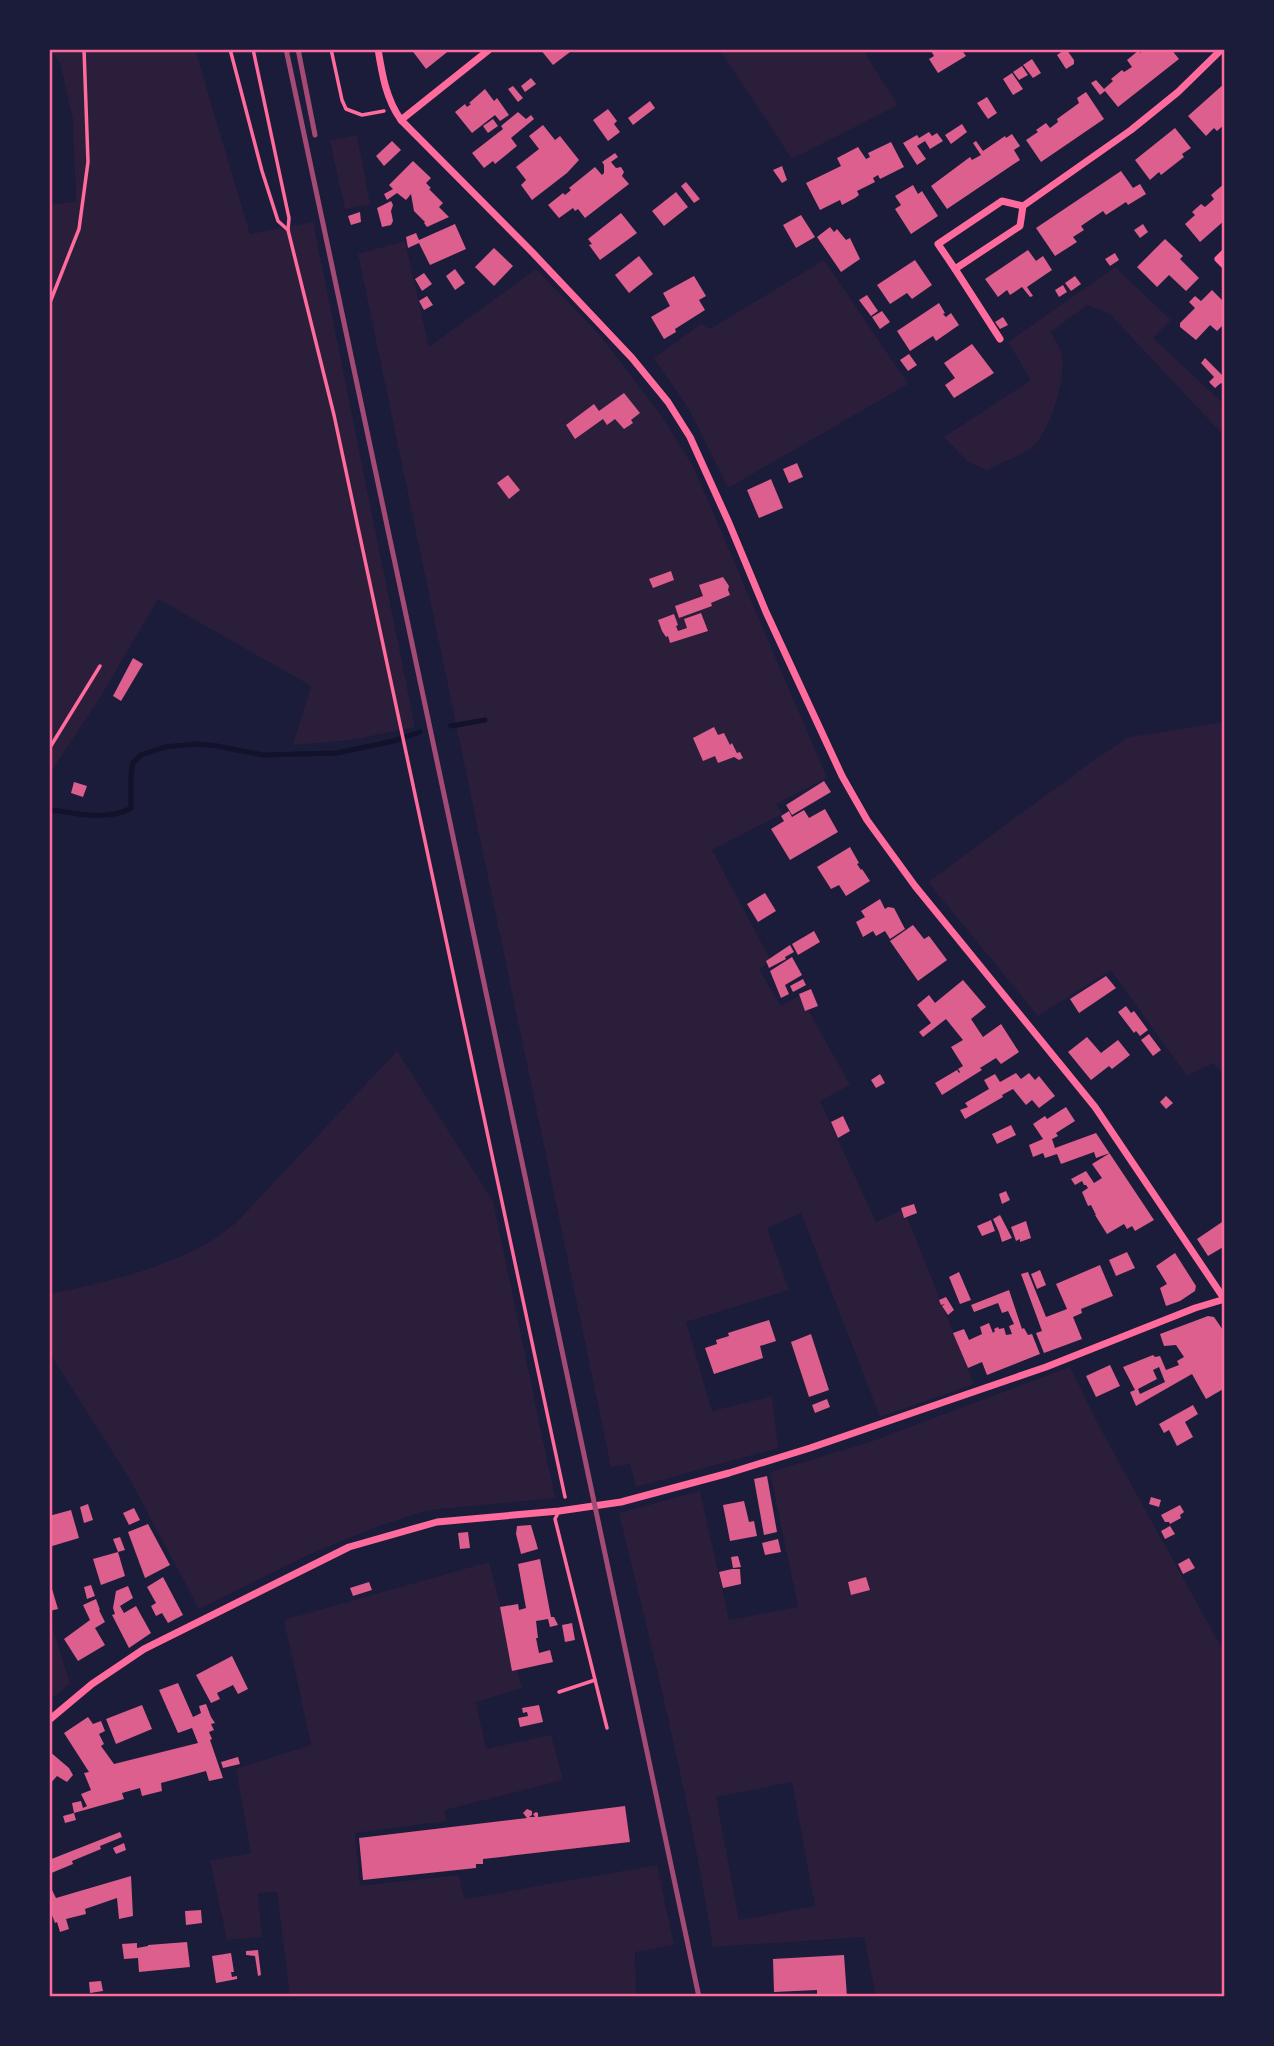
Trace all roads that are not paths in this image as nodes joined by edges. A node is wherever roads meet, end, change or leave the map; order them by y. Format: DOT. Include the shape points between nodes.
graph roads {
  1 [pos="377,49"];
  2 [pos="490,49"];
  3 [pos="1222,49"];
  4 [pos="401,120"];
  5 [pos="1023,206"];
  6 [pos="1225,252"];
  7 [pos="1225,266"];
  8 [pos="955,269"];
  9 [pos="1000,339"];
  10 [pos="100,666"];
  11 [pos="49,749"];
  12 [pos="1225,1300"];
  13 [pos="559,1511"];
  14 [pos="595,1680"];
  15 [pos="559,1692"];
  16 [pos="49,1720"];
  17 [pos="607,1728"];
  1 -- 4 [label="street" via="387,95"];
  2 -- 4 [label="street"];
  3 -- 5 [label="street" via="1131,130"];
  4 -- 12 [label="street" via="623,348 668,402 690,438 842,776 867,820 1095,1107"];
  5 -- 8 [label="street" via="1020,226"];
  5 -- 8 [label="street" via="1002,201 938,244"];
  6 -- 7 [label="street" via="1218,259"];
  8 -- 9 [label="street"];
  10 -- 11 [label="lane"];
  12 -- 13 [label="street" via="810,1448 621,1502"];
  13 -- 14 [label="lane" via="555,1519"];
  13 -- 16 [label="street" via="437,1522 349,1547 144,1649"];
  14 -- 15 [label="lane"];
  14 -- 17 [label="lane"];
}
